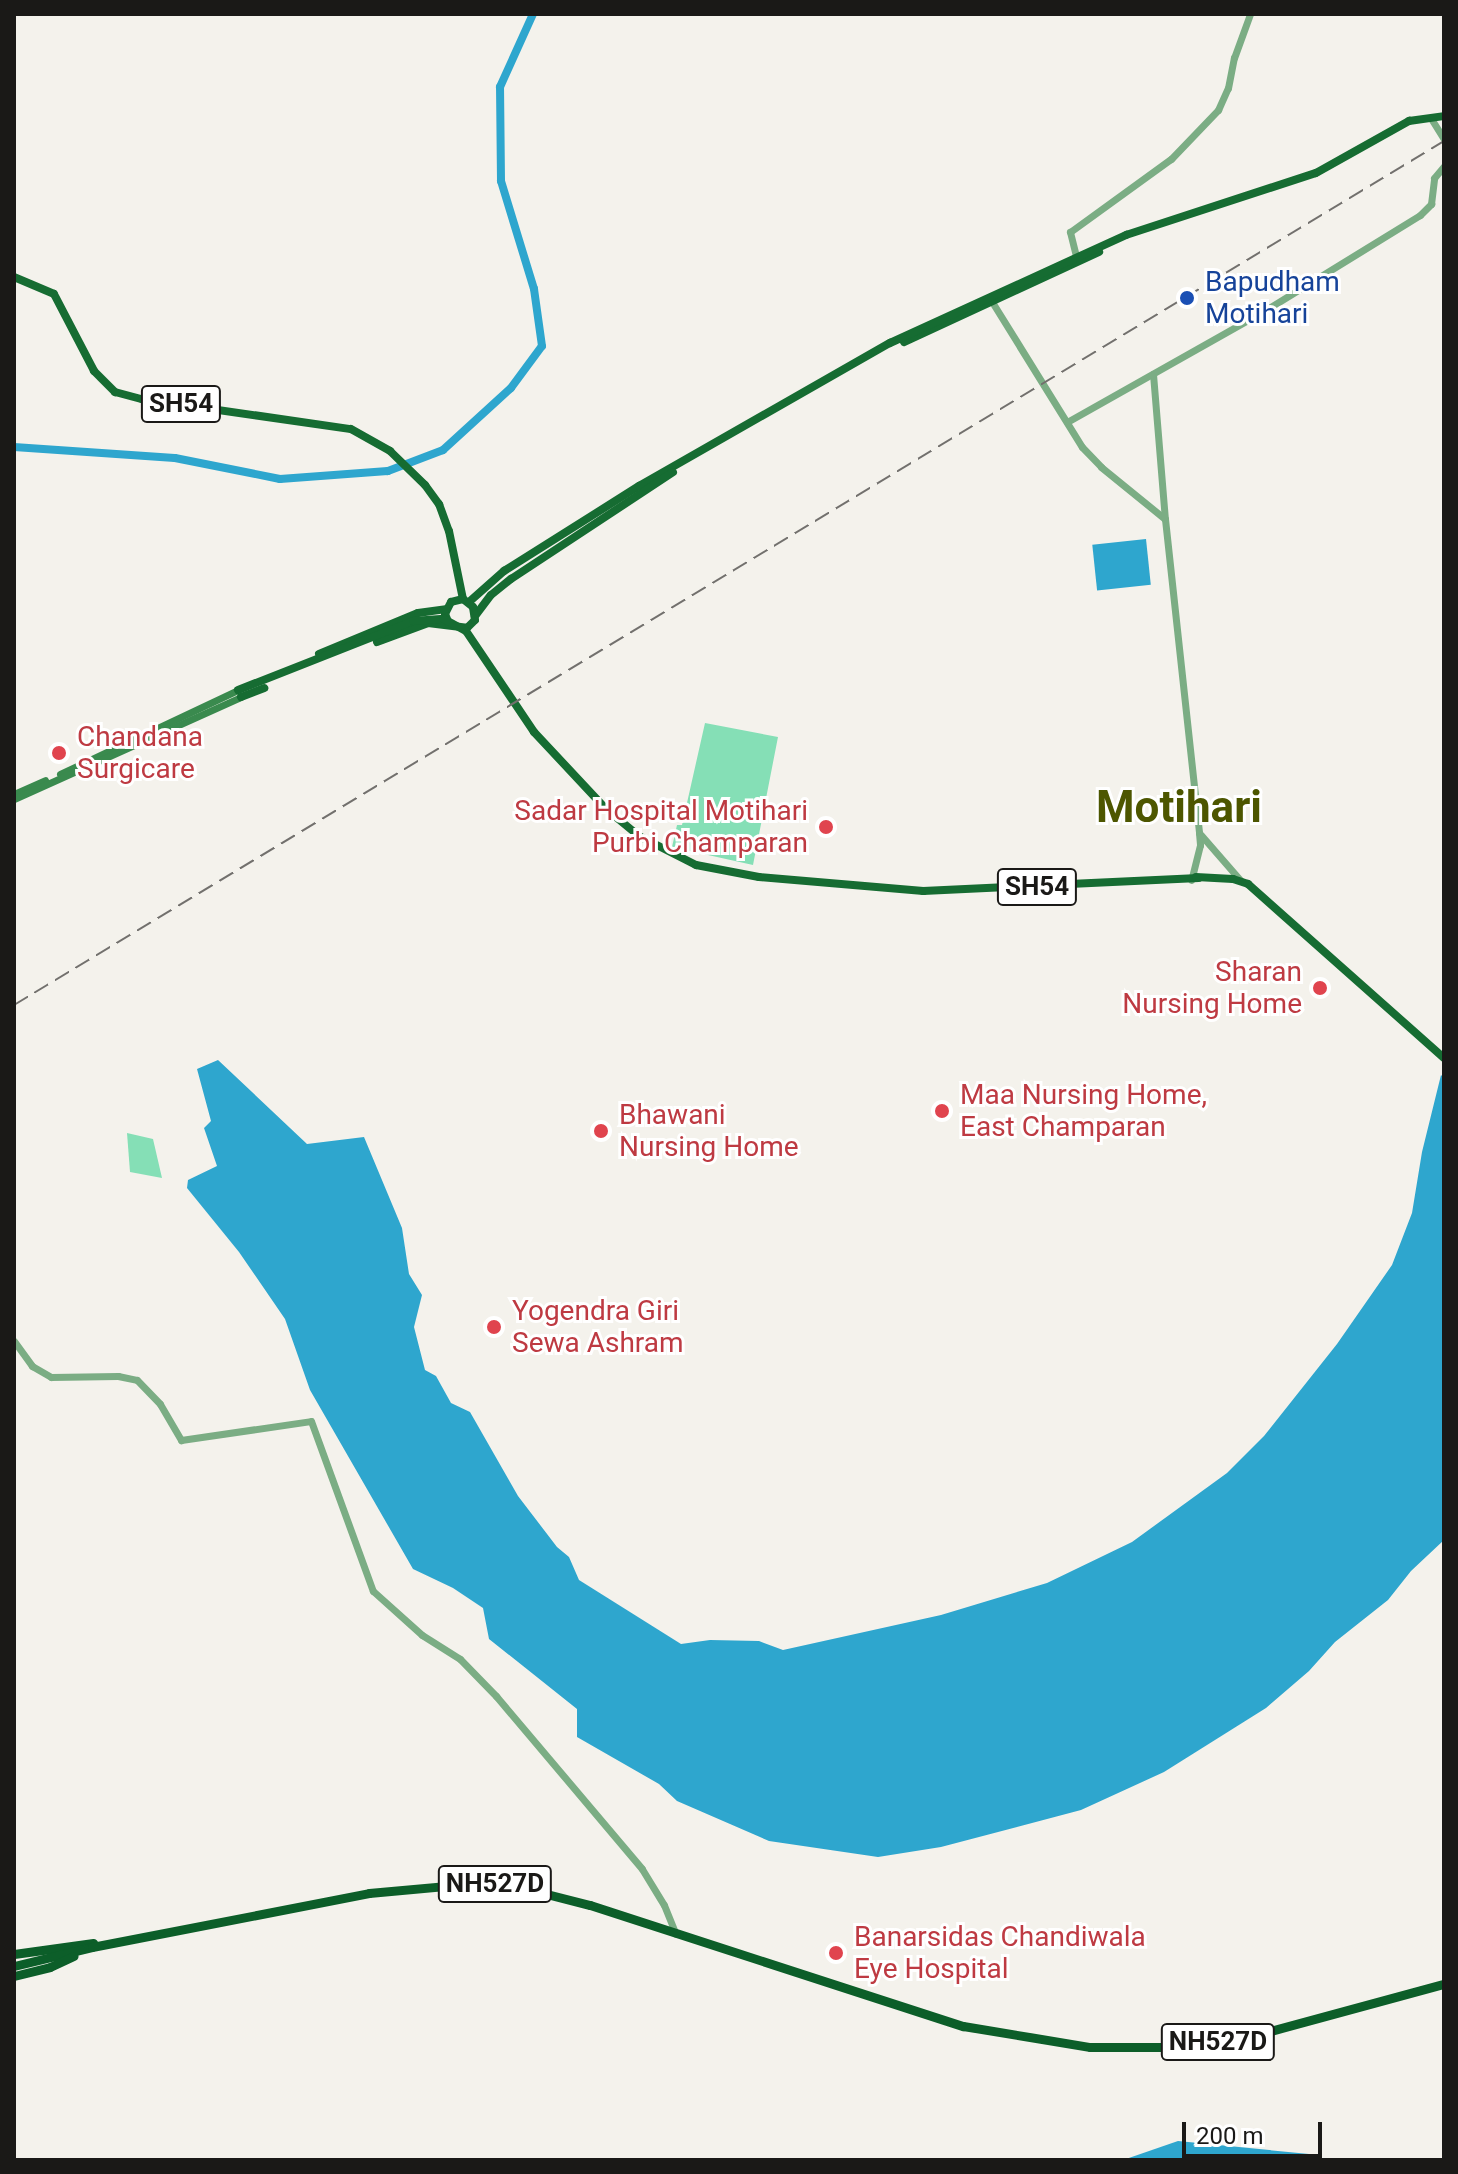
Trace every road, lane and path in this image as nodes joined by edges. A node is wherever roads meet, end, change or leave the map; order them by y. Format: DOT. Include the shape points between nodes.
graph roads {
  1 [pos="1250,14"];
  2 [pos="1444,116"];
  3 [pos="1432,120"];
  4 [pos="1444,139"];
  5 [pos="1444,166"];
  6 [pos="1135,233"];
  7 [pos="1076,256"];
  8 [pos="14,277"];
  9 [pos="990,298"];
  10 [pos="1153,374"];
  11 [pos="1067,422"];
  12 [pos="653,482"];
  13 [pos="1165,519"];
  14 [pos="466,600"];
  15 [pos="446,609"];
  16 [pos="475,616"];
  17 [pos="449,624"];
  18 [pos="476,644"];
  19 [pos="239,693"];
  20 [pos="14,797"];
  21 [pos="1199,833"];
  22 [pos="1193,878"];
  23 [pos="1241,881"];
  24 [pos="1444,1058"];
  25 [pos="14,1341"];
  26 [pos="676,1934"];
  27 [pos="108,1944"];
  28 [pos="92,1947"];
  29 [pos="14,1954"];
  30 [pos="14,1966"];
  31 [pos="14,1976"];
  32 [pos="1444,1984"];
  1 -- 7 [label="street" via="1218,110 1171,159 1070,232"];
  2 -- 3 [label="main road"];
  3 -- 4 [label="street"];
  3 -- 6 [label="main road" via="1409,121 1316,173"];
  5 -- 10 [label="street" via="1434,178 1431,204 1420,215"];
  6 -- 7 [label="main road"];
  6 -- 9 [label="main road"];
  7 -- 9 [label="main road"];
  8 -- 14 [label="main road, SH54" via="54,294 94,371 115,392 351,429 398,459 425,485 446,522"];
  9 -- 11 [label="street"];
  9 -- 12 [label="main road" via="890,343"];
  10 -- 11 [label="street"];
  10 -- 13 [label="street"];
  11 -- 13 [label="street" via="1101,467"];
  12 -- 14 [label="main road" via="504,571"];
  12 -- 16 [label="main road" via="511,579"];
  12 -- 18 [label="main road" via="490,589 476,616"];
  13 -- 21 [label="street"];
  14 -- 15 [label="main road" via="451,602"];
  14 -- 16 [label="main road, SH54"];
  15 -- 17 [label="main road"];
  15 -- 19 [label="main road" via="406,617"];
  16 -- 17 [label="main road" via="467,628"];
  17 -- 19 [label="main road" via="416,626"];
  18 -- 19 [label="main road" via="459,626 428,617"];
  18 -- 22 [label="main road, SH54" via="526,722 627,828 675,856 717,871 875,887"];
  19 -- 20 [label="main road"];
  21 -- 22 [label="street"];
  21 -- 23 [label="street"];
  22 -- 23 [label="main road, SH54"];
  23 -- 24 [label="main road"];
  25 -- 26 [label="street" via="32,1366 51,1377 137,1380 160,1404 181,1440 311,1421 373,1591 422,1635 460,1659 496,1696 642,1869"];
  26 -- 27 [label="highway, NH527D" via="550,1894 478,1883 391,1889"];
  26 -- 32 [label="highway, NH527D" via="963,2026 1090,2047 1210,2043 1295,2027"];
  27 -- 28 [label="highway, NH527D"];
  27 -- 29 [label="highway"];
  28 -- 30 [label="highway, NH527D"];
  28 -- 31 [label="highway" via="50,1967"];
}
